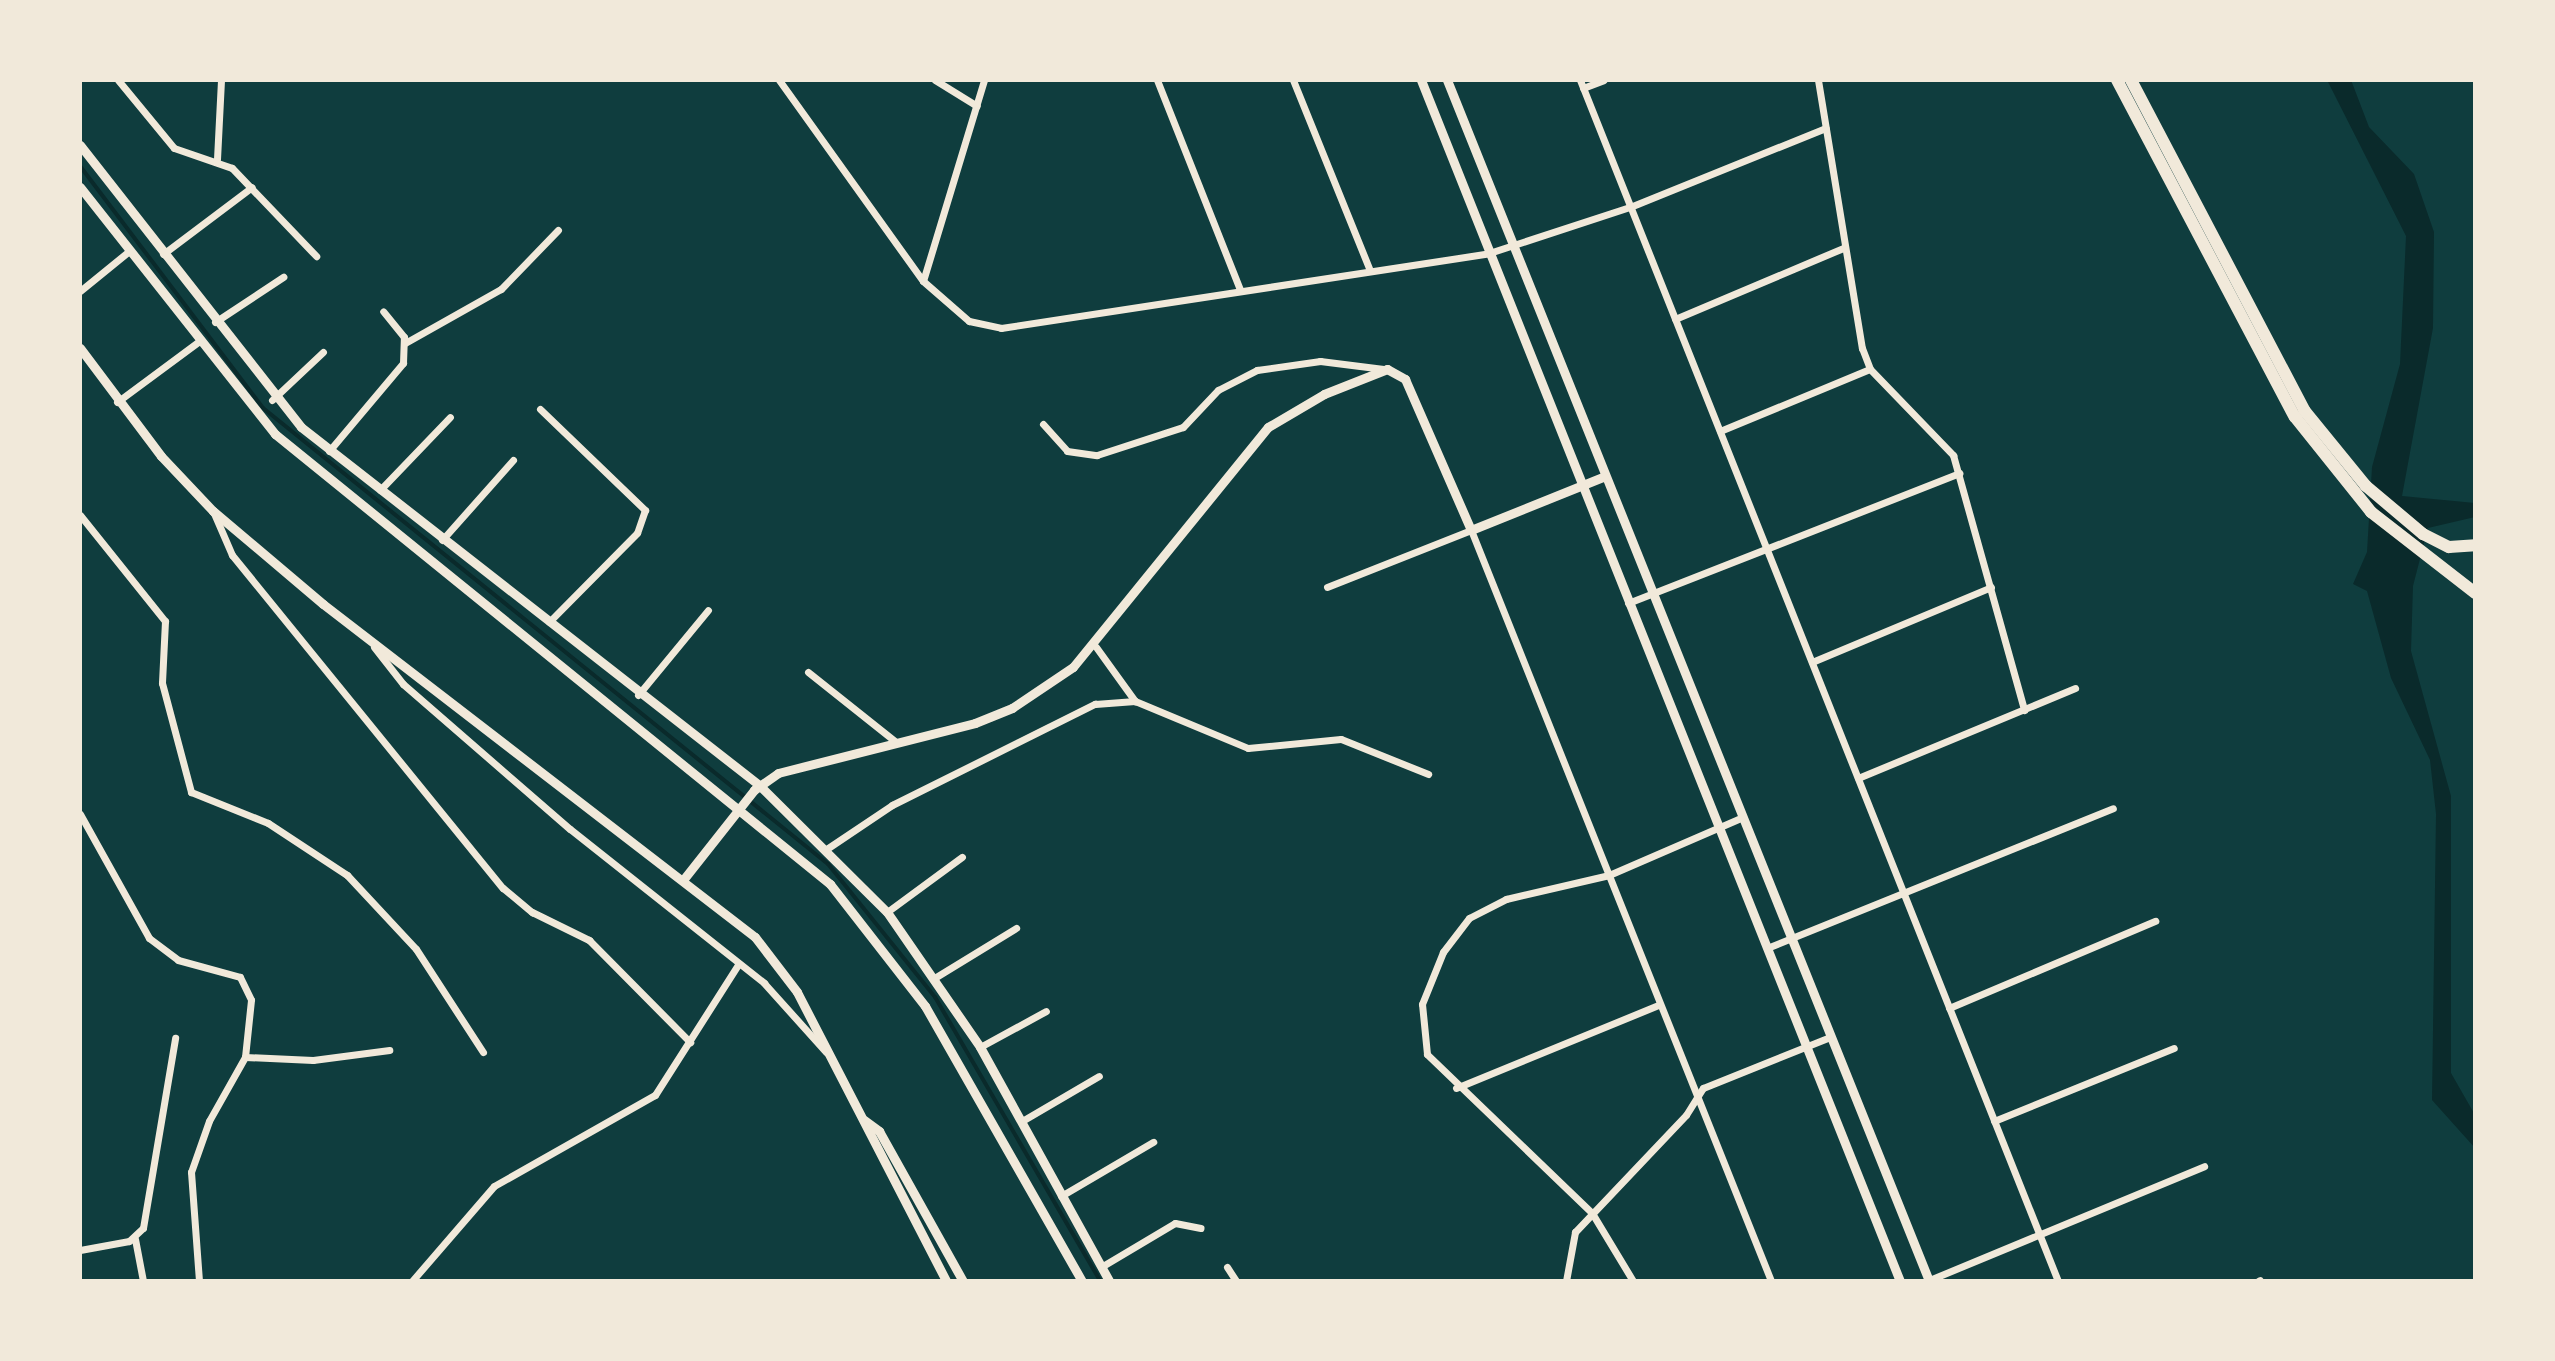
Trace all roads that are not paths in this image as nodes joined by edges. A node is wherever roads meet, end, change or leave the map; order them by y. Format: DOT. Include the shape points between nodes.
graph roads {
  1 [pos="118,80"];
  2 [pos="221,80"];
  3 [pos="779,80"];
  4 [pos="935,80"];
  5 [pos="984,80"];
  6 [pos="1157,80"];
  7 [pos="1293,80"];
  8 [pos="1421,80"];
  9 [pos="1447,80"];
  10 [pos="1604,80"];
  11 [pos="1818,80"];
  12 [pos="2117,80"];
  13 [pos="2131,80"];
  14 [pos="1582,84"];
  15 [pos="977,106"];
  16 [pos="1826,128"];
  17 [pos="80,145"];
  18 [pos="217,159"];
  19 [pos="80,187"];
  20 [pos="252,187"];
  21 [pos="1630,207"];
  22 [pos="558,230"];
  23 [pos="1513,245"];
  24 [pos="1843,248"];
  25 [pos="129,251"];
  26 [pos="1489,253"];
  27 [pos="163,254"];
  28 [pos="316,256"];
  29 [pos="1370,271"];
  30 [pos="283,277"];
  31 [pos="923,281"];
  32 [pos="1240,290"];
  33 [pos="80,291"];
  34 [pos="383,311"];
  35 [pos="1675,319"];
  36 [pos="215,322"];
  37 [pos="198,342"];
  38 [pos="405,343"];
  39 [pos="80,348"];
  40 [pos="323,352"];
  41 [pos="1387,369"];
  42 [pos="1870,369"];
  43 [pos="272,400"];
  44 [pos="117,402"];
  45 [pos="540,409"];
  46 [pos="450,417"];
  47 [pos="1043,424"];
  48 [pos="1720,431"];
  49 [pos="329,451"];
  50 [pos="513,460"];
  51 [pos="1959,473"];
  52 [pos="1605,476"];
  53 [pos="1582,485"];
  54 [pos="380,490"];
  55 [pos="213,511"];
  56 [pos="80,515"];
  57 [pos="1471,530"];
  58 [pos="442,540"];
  59 [pos="2475,545"];
  60 [pos="1766,549"];
  61 [pos="1327,587"];
  62 [pos="1991,587"];
  63 [pos="1653,593"];
  64 [pos="2475,593"];
  65 [pos="1628,603"];
  66 [pos="708,610"];
  67 [pos="549,622"];
  68 [pos="365,636"];
  69 [pos="1096,647"];
  70 [pos="1812,662"];
  71 [pos="808,672"];
  72 [pos="2075,688"];
  73 [pos="638,695"];
  74 [pos="1135,701"];
  75 [pos="2024,710"];
  76 [pos="896,742"];
  77 [pos="1428,774"];
  78 [pos="1858,778"];
  79 [pos="756,787"];
  80 [pos="743,804"];
  81 [pos="2113,808"];
  82 [pos="80,814"];
  83 [pos="1743,817"];
  84 [pos="1719,827"];
  85 [pos="828,848"];
  86 [pos="962,857"];
  87 [pos="1609,875"];
  88 [pos="683,880"];
  89 [pos="1904,893"];
  90 [pos="887,912"];
  91 [pos="2155,921"];
  92 [pos="1016,928"];
  93 [pos="1791,938"];
  94 [pos="1767,948"];
  95 [pos="739,963"];
  96 [pos="936,977"];
  97 [pos="1658,1005"];
  98 [pos="1949,1008"];
  99 [pos="1046,1011"];
  100 [pos="1830,1037"];
  101 [pos="175,1038"];
  102 [pos="690,1042"];
  103 [pos="980,1047"];
  104 [pos="1806,1047"];
  105 [pos="2174,1048"];
  106 [pos="389,1050"];
  107 [pos="483,1052"];
  108 [pos="826,1052"];
  109 [pos="245,1057"];
  110 [pos="1099,1076"];
  111 [pos="1456,1088"];
  112 [pos="1697,1096"];
  113 [pos="864,1120"];
  114 [pos="1022,1121"];
  115 [pos="1994,1121"];
  116 [pos="1153,1142"];
  117 [pos="2204,1166"];
  118 [pos="1061,1196"];
  119 [pos="1592,1213"];
  120 [pos="1201,1228"];
  121 [pos="2039,1234"];
  122 [pos="135,1239"];
  123 [pos="80,1250"];
  124 [pos="1101,1267"];
  125 [pos="1227,1267"];
  126 [pos="143,1281"];
  127 [pos="199,1281"];
  128 [pos="412,1281"];
  129 [pos="946,1281"];
  130 [pos="963,1281"];
  131 [pos="1082,1281"];
  132 [pos="1109,1281"];
  133 [pos="1236,1281"];
  134 [pos="1566,1281"];
  135 [pos="1633,1281"];
  136 [pos="1771,1281"];
  137 [pos="1900,1281"];
  138 [pos="1928,1281"];
  139 [pos="2058,1281"];
  1 -- 18 [label="street" via="174,148"];
  2 -- 18 [label="street"];
  3 -- 31 [label="street"];
  4 -- 15 [label="street"];
  5 -- 15 [label="street"];
  6 -- 32 [label="street"];
  7 -- 29 [label="street"];
  8 -- 26 [label="main road"];
  9 -- 23 [label="main road"];
  10 -- 14 [label="street"];
  11 -- 16 [label="street"];
  12 -- 64 [label="highway" via="2295,417 2371,512"];
  13 -- 59 [label="highway" via="2304,410 2366,486 2435,541"];
  14 -- 21 [label="street"];
  15 -- 31 [label="street"];
  16 -- 21 [label="street"];
  16 -- 24 [label="street"];
  17 -- 27 [label="main road"];
  18 -- 20 [label="street"];
  19 -- 25 [label="main road"];
  20 -- 27 [label="street"];
  20 -- 28 [label="street"];
  21 -- 23 [label="street"];
  21 -- 35 [label="street"];
  22 -- 38 [label="street" via="501,289"];
  23 -- 26 [label="street"];
  23 -- 52 [label="main road"];
  24 -- 35 [label="street"];
  24 -- 42 [label="street"];
  25 -- 33 [label="street"];
  25 -- 37 [label="main road"];
  26 -- 29 [label="street"];
  26 -- 53 [label="main road"];
  27 -- 36 [label="main road"];
  29 -- 32 [label="street"];
  30 -- 36 [label="street"];
  31 -- 32 [label="street" via="969,321 1001,328"];
  34 -- 38 [label="street"];
  35 -- 48 [label="street"];
  36 -- 43 [label="main road"];
  37 -- 44 [label="street"];
  37 -- 80 [label="main road" via="258,417 303,459"];
  38 -- 49 [label="street" via="390,383"];
  39 -- 44 [label="main road"];
  40 -- 43 [label="street"];
  41 -- 47 [label="street" via="1320,361 1257,370 1218,390 1183,427 1097,455 1067,451"];
  41 -- 57 [label="main road" via="1415,389"];
  41 -- 69 [label="main road" via="1284,412 1268,427"];
  42 -- 48 [label="street"];
  42 -- 51 [label="street" via="1939,434"];
  43 -- 49 [label="main road"];
  44 -- 55 [label="main road"];
  45 -- 67 [label="street" via="645,510 637,533"];
  46 -- 54 [label="street"];
  48 -- 60 [label="street"];
  49 -- 54 [label="main road"];
  50 -- 58 [label="street"];
  51 -- 60 [label="street"];
  51 -- 62 [label="street"];
  52 -- 53 [label="main road"];
  52 -- 63 [label="main road"];
  53 -- 57 [label="main road"];
  53 -- 65 [label="main road"];
  54 -- 58 [label="main road"];
  55 -- 68 [label="main road"];
  55 -- 102 [label="street" via="232,555 503,888 532,912 589,940"];
  56 -- 107 [label="street" via="165,621 165,704 191,792 268,823 347,875 416,949"];
  57 -- 61 [label="street"];
  57 -- 87 [label="street"];
  58 -- 67 [label="main road"];
  60 -- 63 [label="street"];
  60 -- 70 [label="street"];
  62 -- 70 [label="street"];
  62 -- 75 [label="street"];
  63 -- 65 [label="street"];
  63 -- 83 [label="main road"];
  65 -- 84 [label="main road"];
  66 -- 73 [label="street"];
  67 -- 73 [label="main road"];
  68 -- 88 [label="main road"];
  68 -- 95 [label="street" via="403,684 570,829"];
  69 -- 74 [label="street"];
  69 -- 76 [label="main road" via="1012,708"];
  70 -- 78 [label="street"];
  71 -- 76 [label="street"];
  72 -- 75 [label="street"];
  73 -- 79 [label="main road"];
  74 -- 77 [label="street" via="1248,748 1341,739"];
  74 -- 85 [label="street" via="1069,711 892,805"];
  75 -- 78 [label="street"];
  76 -- 79 [label="main road" via="809,760"];
  78 -- 89 [label="street"];
  79 -- 80 [label="main road"];
  79 -- 85 [label="main road"];
  80 -- 88 [label="main road"];
  80 -- 131 [label="main road" via="830,884 925,1006"];
  81 -- 89 [label="street"];
  82 -- 109 [label="street" via="149,938 178,960 240,977 251,1000"];
  83 -- 84 [label="street"];
  83 -- 93 [label="main road"];
  84 -- 87 [label="street"];
  84 -- 94 [label="main road"];
  85 -- 90 [label="main road"];
  86 -- 90 [label="street"];
  87 -- 97 [label="street"];
  87 -- 111 [label="street" via="1506,899 1454,932 1420,1025 1427,1054"];
  88 -- 108 [label="main road" via="755,937 797,992"];
  89 -- 93 [label="street"];
  89 -- 98 [label="street"];
  90 -- 96 [label="main road"];
  91 -- 98 [label="street"];
  92 -- 96 [label="street"];
  93 -- 94 [label="street"];
  93 -- 100 [label="main road"];
  94 -- 104 [label="main road"];
  95 -- 102 [label="street"];
  95 -- 108 [label="street"];
  96 -- 103 [label="main road"];
  97 -- 111 [label="street"];
  97 -- 112 [label="street"];
  98 -- 115 [label="street"];
  99 -- 103 [label="street"];
  100 -- 104 [label="street"];
  100 -- 138 [label="main road"];
  101 -- 122 [label="street"];
  102 -- 128 [label="street" via="655,1095 494,1186"];
  103 -- 114 [label="main road"];
  104 -- 112 [label="street" via="1710,1082"];
  104 -- 137 [label="main road"];
  105 -- 115 [label="street"];
  106 -- 109 [label="street" via="313,1060"];
  108 -- 113 [label="main road"];
  109 -- 127 [label="street" via="195,1152 189,1192"];
  110 -- 114 [label="street"];
  111 -- 119 [label="street"];
  112 -- 119 [label="street"];
  112 -- 136 [label="street"];
  113 -- 129 [label="main road"];
  113 -- 130 [label="main road" via="879,1131"];
  114 -- 118 [label="main road"];
  115 -- 121 [label="street"];
  116 -- 118 [label="street"];
  117 -- 121 [label="street"];
  118 -- 124 [label="main road"];
  119 -- 134 [label="street" via="1567,1251"];
  119 -- 135 [label="street"];
  120 -- 124 [label="street" via="1184,1220"];
  121 -- 138 [label="street"];
  121 -- 139 [label="street"];
  122 -- 123 [label="street"];
  122 -- 126 [label="street"];
  124 -- 132 [label="main road"];
  125 -- 133 [label="street"];
}
